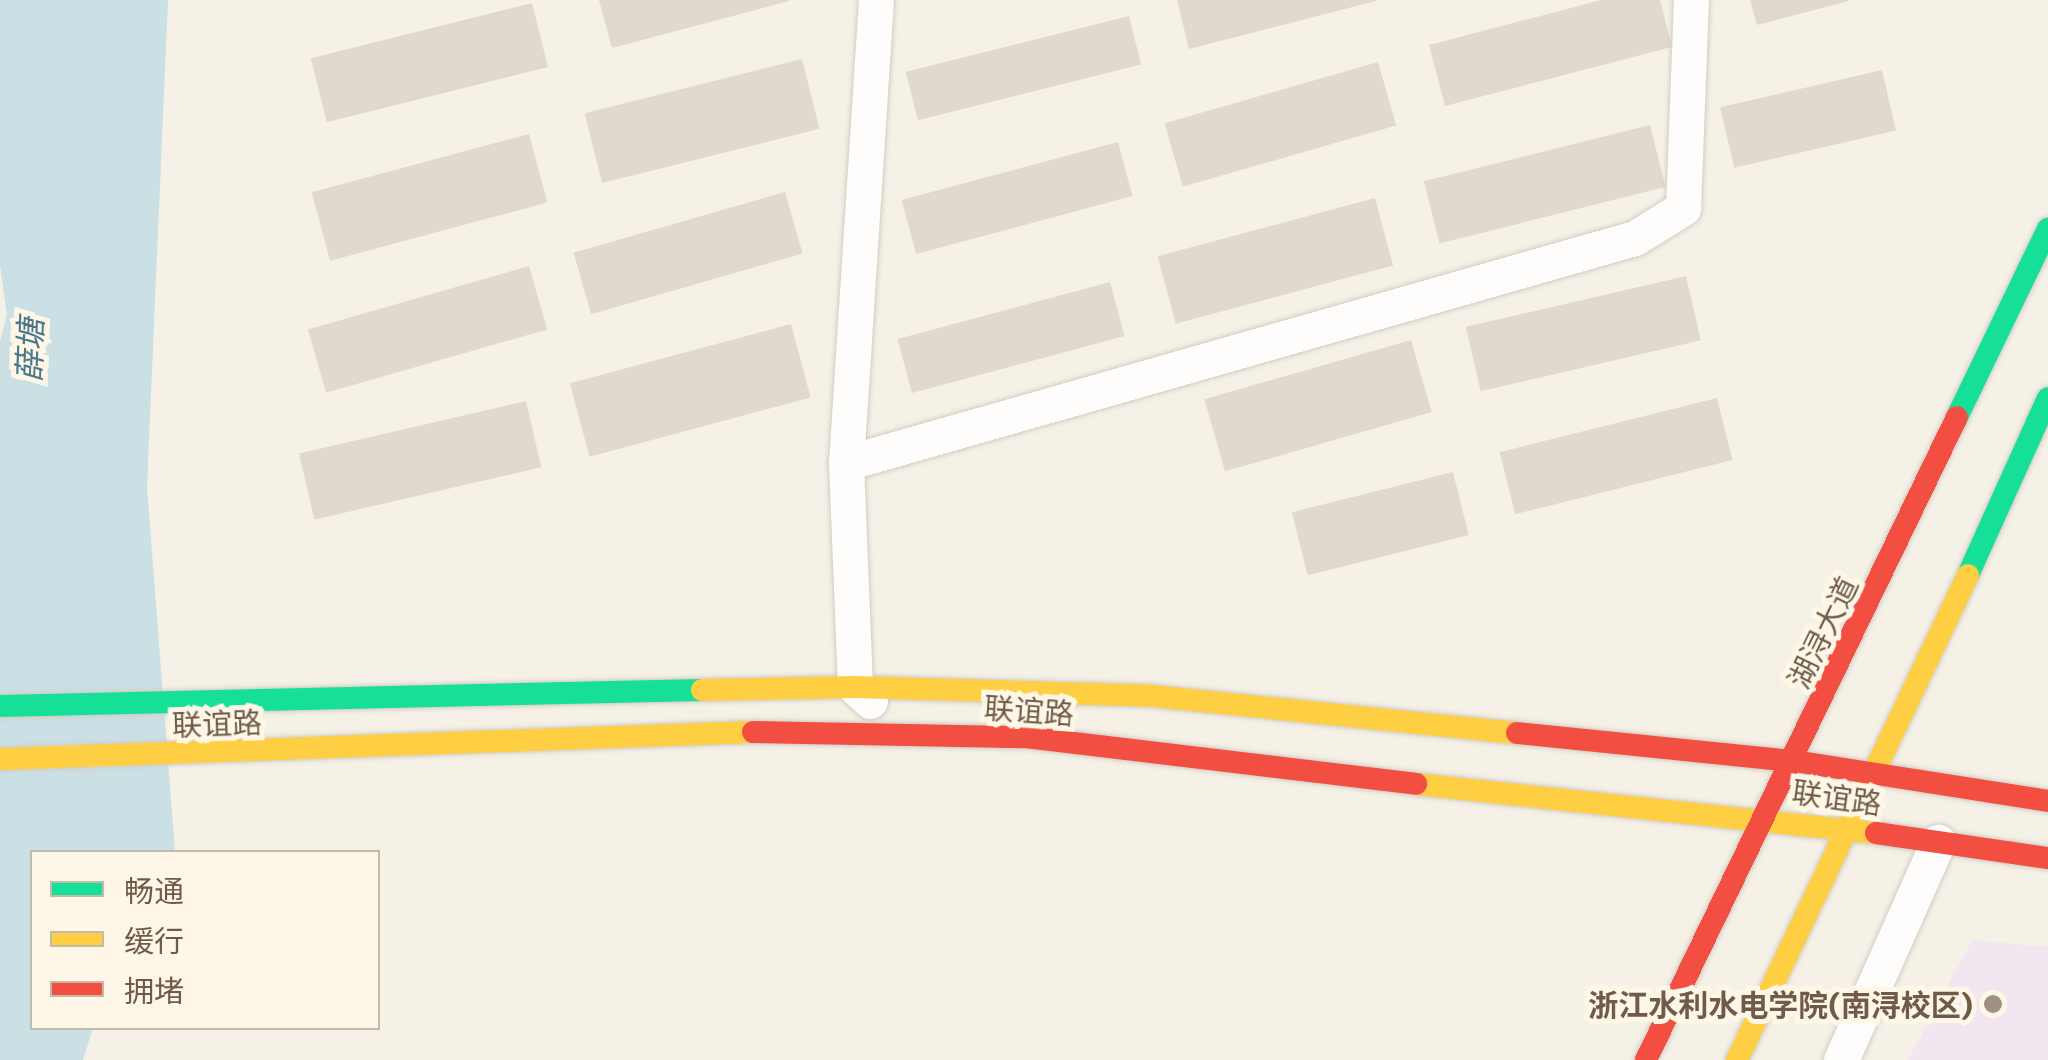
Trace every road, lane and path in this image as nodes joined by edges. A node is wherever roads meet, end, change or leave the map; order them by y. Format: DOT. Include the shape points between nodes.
graph roads {
  1 [pos="876,0"];
  2 [pos="1691,0"];
  3 [pos="2048,228"];
  4 [pos="2048,398"];
  5 [pos="846,463"];
  6 [pos="855,687"];
  7 [pos="0,706"];
  8 [pos="906,734"];
  9 [pos="0,759"];
  10 [pos="1794,761"];
  11 [pos="1878,772"];
  12 [pos="2048,801"];
  13 [pos="1767,817"];
  14 [pos="1852,829"];
  15 [pos="1938,842"];
  16 [pos="2048,858"];
  17 [pos="1646,1060"];
  18 [pos="1738,1060"];
  19 [pos="1841,1060"];
  1 -- 5 [label="street"];
  2 -- 5 [label="street" via="1683,208 1635,238"];
  3 -- 10 [label="street, 湖浔大道"];
  4 -- 11 [label="street"];
  5 -- 6 [label="street"];
  6 -- 7 [label="street, 联谊路"];
  6 -- 8 [label="street"];
  6 -- 10 [label="street, 联谊路" via="1152,696"];
  8 -- 9 [label="street, 联谊路" via="753,732"];
  8 -- 13 [label="street, 联谊路" via="1024,737"];
  10 -- 11 [label="street, 联谊路"];
  10 -- 13 [label="street, 湖浔大道"];
  11 -- 12 [label="street, 联谊路"];
  11 -- 14 [label="street"];
  13 -- 14 [label="street, 联谊路"];
  13 -- 17 [label="street, 湖浔大道"];
  14 -- 15 [label="street, 联谊路"];
  14 -- 18 [label="street"];
  15 -- 16 [label="street, 联谊路"];
  15 -- 19 [label="street"];
}
